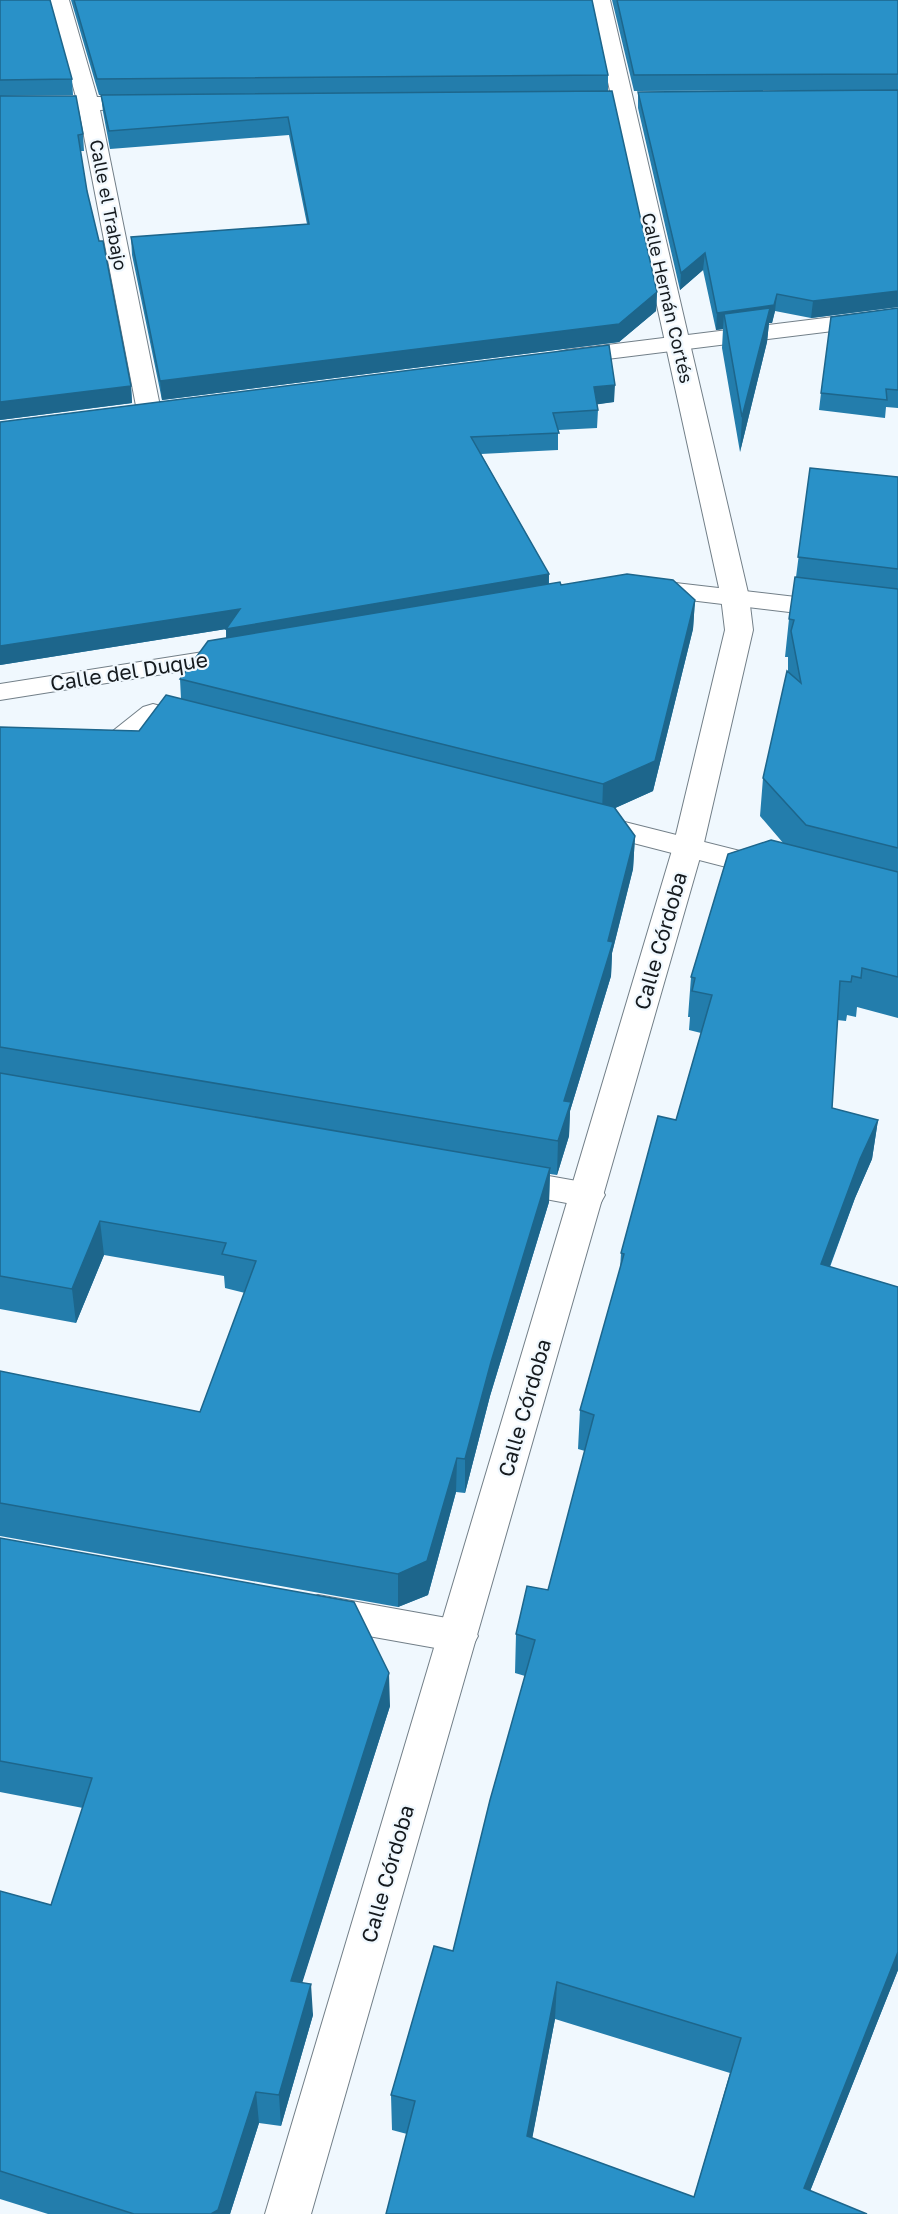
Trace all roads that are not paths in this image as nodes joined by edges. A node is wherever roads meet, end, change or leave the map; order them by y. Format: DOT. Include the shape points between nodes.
graph roads {
  1 [pos="59,0"];
  2 [pos="600,0"];
  3 [pos="170,103"];
  4 [pos="0,104"];
  5 [pos="88,104"];
  6 [pos="898,316"];
  7 [pos="677,344"];
  8 [pos="545,360"];
  9 [pos="149,411"];
  10 [pos="616,591"];
  11 [pos="735,597"];
  12 [pos="898,617"];
  13 [pos="263,651"];
  14 [pos="169,667"];
  15 [pos="0,692"];
  16 [pos="153,713"];
  17 [pos="223,730"];
  18 [pos="0,739"];
  19 [pos="560,815"];
  20 [pos="688,847"];
  21 [pos="796,874"];
  22 [pos="471,1175"];
  23 [pos="588,1195"];
  24 [pos="282,1604"];
  25 [pos="458,1636"];
  26 [pos="288,2214"];
  1 -- 5 [label="main road, Calle el Trabajo"];
  2 -- 7 [label="main road, Calle Hernán Cortés"];
  3 -- 5 [label="main road"];
  4 -- 5 [label="main road"];
  5 -- 9 [label="main road, Calle el Trabajo"];
  6 -- 7 [label="main road"];
  7 -- 8 [label="main road"];
  7 -- 11 [label="main road, Calle Hernán Cortés"];
  10 -- 11 [label="main road" via="640,587"];
  11 -- 12 [label="main road"];
  11 -- 20 [label="main road, Calle Córdoba" via="739,630"];
  13 -- 14 [label="main road, Calle del Duque"];
  14 -- 15 [label="main road, Calle del Duque"];
  14 -- 16 [label="main road"];
  16 -- 17 [label="main road"];
  16 -- 18 [label="main road" via="116,743"];
  19 -- 20 [label="main road"];
  20 -- 21 [label="main road"];
  20 -- 23 [label="main road, Calle Córdoba"];
  22 -- 23 [label="main road"];
  23 -- 25 [label="main road, Calle Córdoba"];
  24 -- 25 [label="main road"];
  25 -- 26 [label="main road, Calle Córdoba"];
}
